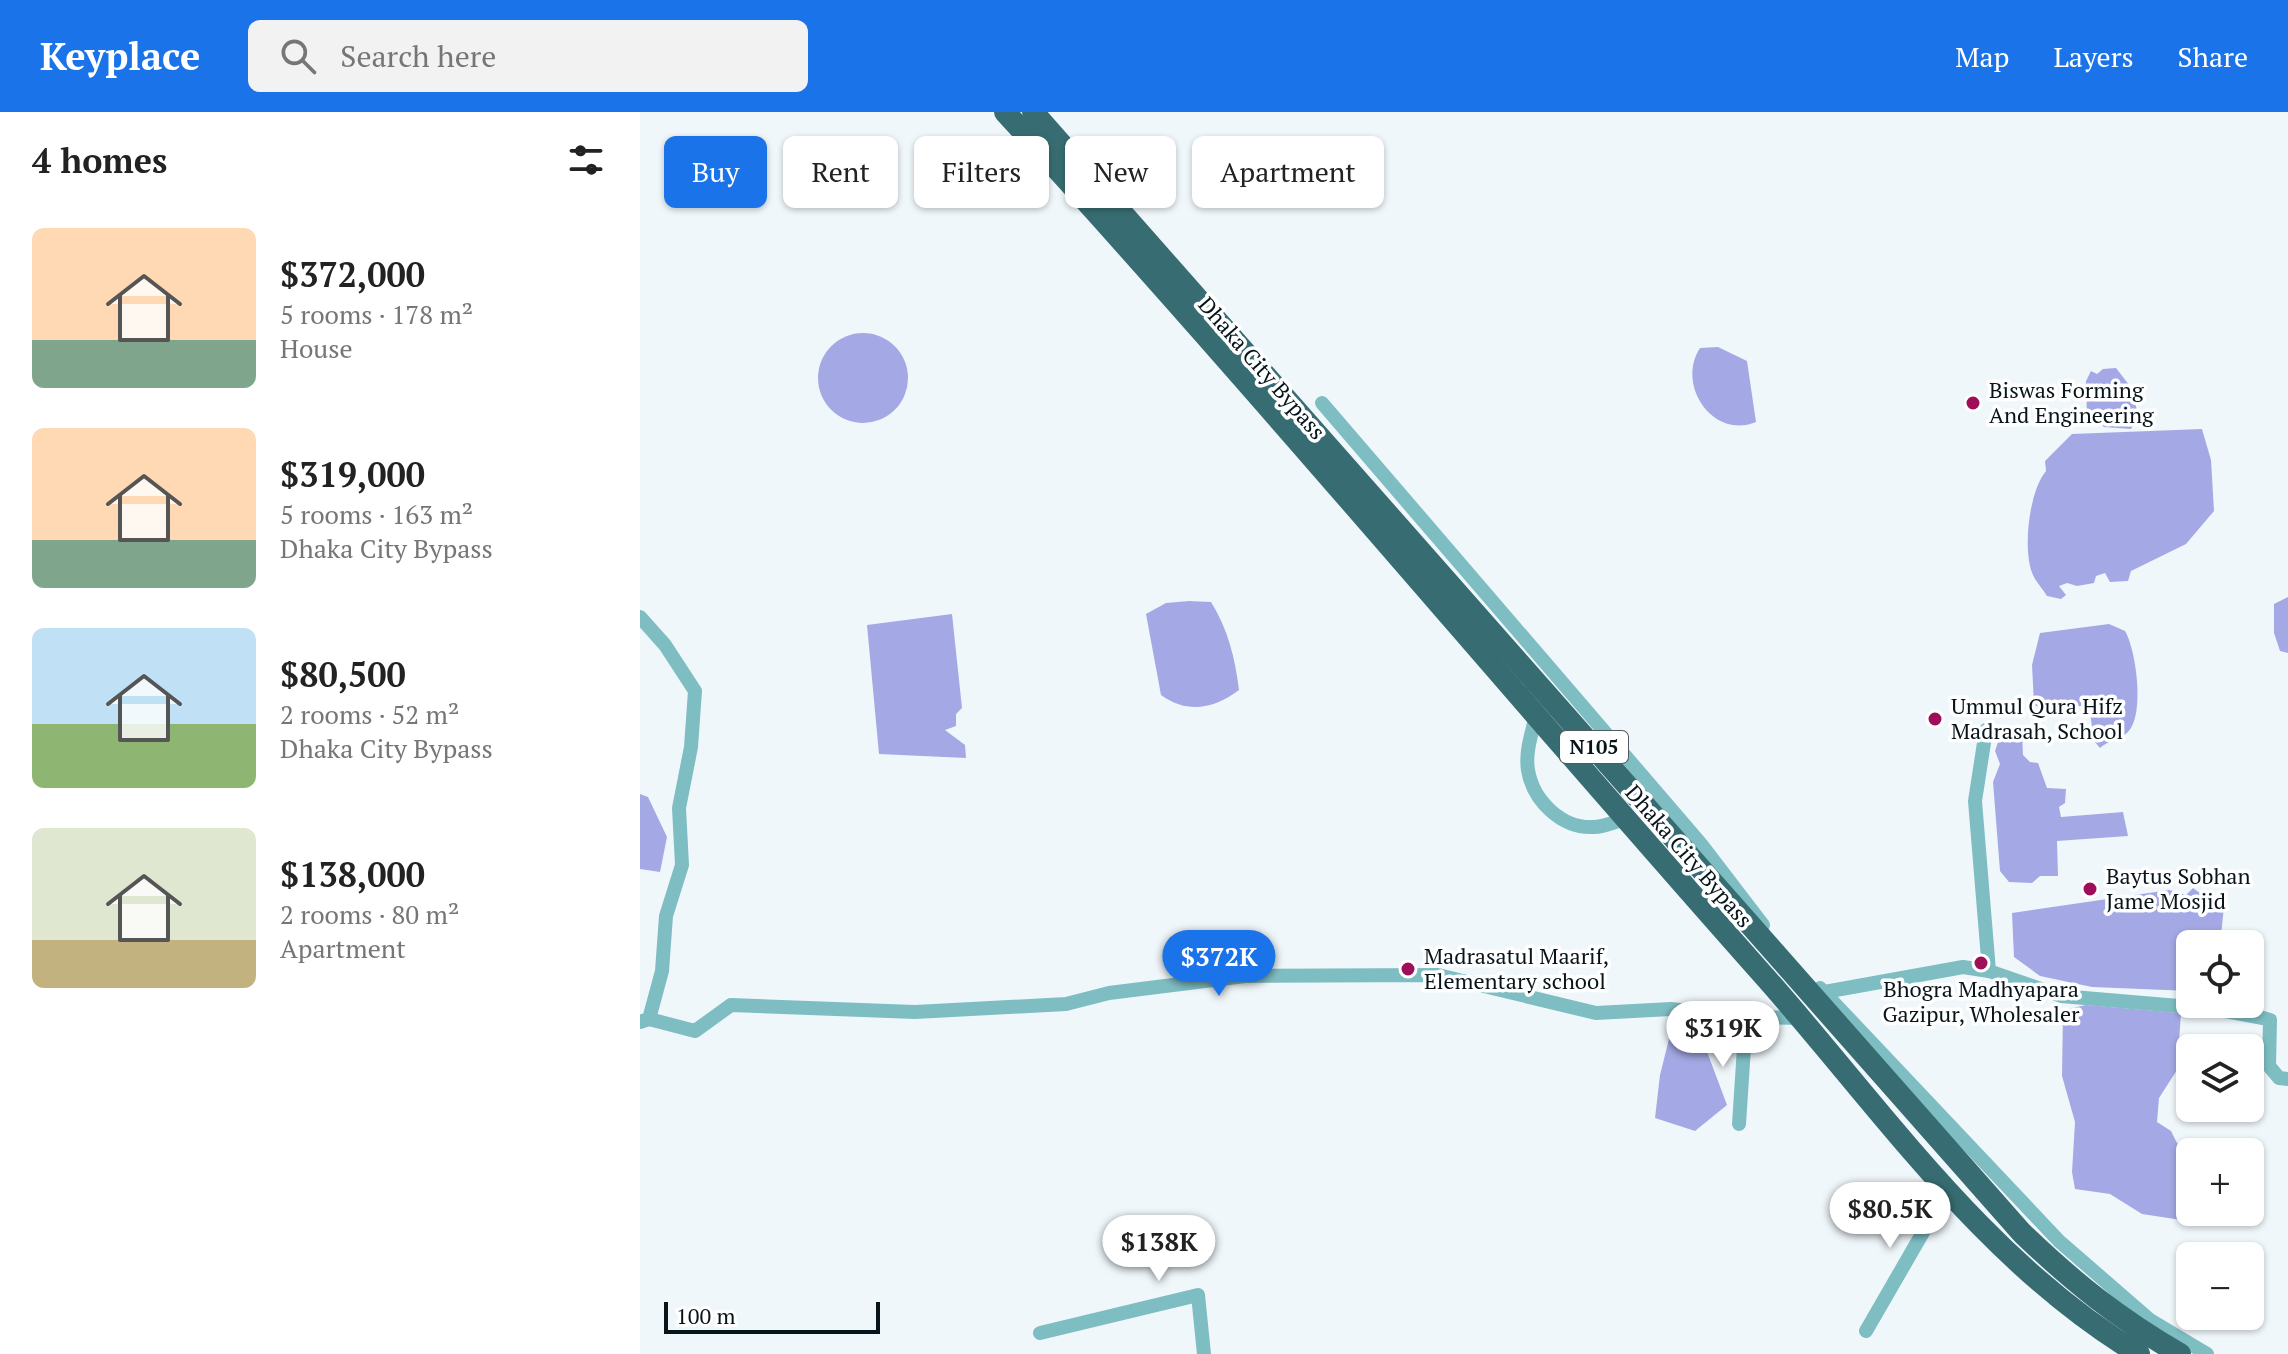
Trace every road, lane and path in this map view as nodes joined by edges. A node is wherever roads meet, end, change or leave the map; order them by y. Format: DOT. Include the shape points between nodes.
graph roads {
  1 [pos="1005,112"];
  2 [pos="1033,112"];
  3 [pos="1322,403"];
  4 [pos="640,617"];
  5 [pos="1536,715"];
  6 [pos="1986,730"];
  7 [pos="1624,819"];
  8 [pos="1989,971"];
  9 [pos="1817,994"];
  10 [pos="1746,1017"];
  11 [pos="1801,1018"];
  12 [pos="644,1021"];
  13 [pos="2288,1079"];
  14 [pos="1739,1124"];
  15 [pos="1948,1189"];
  16 [pos="1866,1331"];
  17 [pos="1040,1333"];
  18 [pos="2114,1347"];
  19 [pos="1204,1354"];
  20 [pos="2139,1354"];
  21 [pos="2180,1354"];
  22 [pos="2207,1354"];
  1 -- 5 [label="highway"];
  2 -- 9 [label="highway, Dhaka City Bypass / N105"];
  3 -- 9 [label="street"];
  4 -- 12 [label="street" via="695,691 679,808 682,865 666,916 662,971"];
  5 -- 7 [label="highway"];
  5 -- 7 [label="street" via="1528,772 1548,808 1563,822 1593,827"];
  6 -- 8 [label="street" via="1975,801"];
  7 -- 11 [label="highway"];
  8 -- 9 [label="street" via="1963,967"];
  8 -- 13 [label="street" via="2061,996 2214,1009 2270,1020 2269,1066 2279,1078"];
  9 -- 21 [label="highway, Dhaka City Bypass / N105" via="2022,1233 2080,1288"];
  9 -- 22 [label="street" via="2059,1241 2150,1320"];
  10 -- 11 [label="street"];
  10 -- 12 [label="street" via="1671,1009 1596,1013 1438,975 1245,976 1109,993 1066,1004 915,1012 731,1005 695,1031"];
  10 -- 14 [label="street"];
  11 -- 15 [label="highway"];
  15 -- 16 [label="street"];
  15 -- 18 [label="highway"];
  17 -- 19 [label="street" via="1198,1295"];
  18 -- 20 [label="highway"];
}
